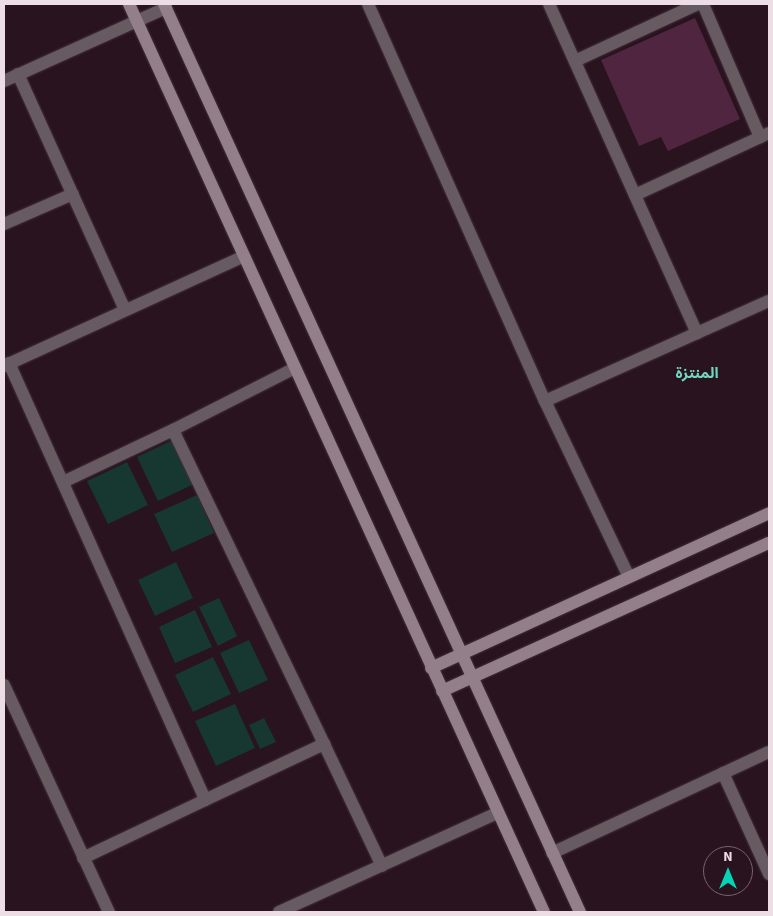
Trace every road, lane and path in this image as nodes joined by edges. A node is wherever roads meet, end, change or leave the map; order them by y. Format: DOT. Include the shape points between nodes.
graph roads {
  1 [pos="129,4"];
  2 [pos="368,4"];
  3 [pos="549,4"];
  4 [pos="698,4"];
  5 [pos="703,4"];
  6 [pos="165,6"];
  7 [pos="137,21"];
  8 [pos="575,61"];
  9 [pos="18,74"];
  10 [pos="4,81"];
  11 [pos="765,135"];
  12 [pos="73,194"];
  13 [pos="635,194"];
  14 [pos="4,224"];
  15 [pos="244,256"];
  16 [pos="769,302"];
  17 [pos="125,310"];
  18 [pos="697,333"];
  19 [pos="7,364"];
  20 [pos="295,368"];
  21 [pos="546,400"];
  22 [pos="173,430"];
  23 [pos="62,482"];
  24 [pos="769,513"];
  25 [pos="769,543"];
  26 [pos="629,578"];
  27 [pos="461,654"];
  28 [pos="431,668"];
  29 [pos="472,677"];
  30 [pos="4,685"];
  31 [pos="442,691"];
  32 [pos="324,744"];
  33 [pos="769,752"];
  34 [pos="723,774"];
  35 [pos="205,800"];
  36 [pos="497,813"];
  37 [pos="552,853"];
  38 [pos="83,858"];
  39 [pos="382,866"];
  40 [pos="769,874"];
  41 [pos="108,912"];
  42 [pos="279,912"];
  43 [pos="544,912"];
  44 [pos="580,912"];
  1 -- 7 [label="main road"];
  2 -- 21 [label="street"];
  3 -- 8 [label="street"];
  4 -- 8 [label="street"];
  5 -- 11 [label="street"];
  6 -- 7 [label="street"];
  6 -- 27 [label="main road"];
  7 -- 9 [label="street"];
  7 -- 15 [label="main road"];
  8 -- 13 [label="street"];
  9 -- 10 [label="street"];
  9 -- 12 [label="street"];
  11 -- 13 [label="street"];
  12 -- 14 [label="street"];
  12 -- 17 [label="street"];
  13 -- 18 [label="street"];
  15 -- 17 [label="street"];
  15 -- 20 [label="main road"];
  16 -- 18 [label="street"];
  17 -- 19 [label="street"];
  18 -- 21 [label="street"];
  19 -- 23 [label="street"];
  20 -- 22 [label="street"];
  20 -- 28 [label="main road"];
  21 -- 26 [label="street"];
  22 -- 23 [label="street"];
  22 -- 32 [label="street"];
  23 -- 35 [label="street"];
  24 -- 26 [label="main road"];
  25 -- 29 [label="main road"];
  26 -- 27 [label="main road"];
  27 -- 28 [label="main road"];
  27 -- 29 [label="main road"];
  28 -- 31 [label="main road"];
  29 -- 31 [label="main road"];
  29 -- 37 [label="main road"];
  30 -- 38 [label="street"];
  31 -- 36 [label="main road"];
  32 -- 35 [label="street"];
  32 -- 39 [label="street"];
  33 -- 34 [label="street"];
  34 -- 37 [label="street"];
  34 -- 40 [label="street"];
  35 -- 38 [label="street"];
  36 -- 39 [label="street"];
  36 -- 43 [label="main road"];
  37 -- 44 [label="main road"];
  38 -- 41 [label="street"];
  39 -- 42 [label="street"];
}
